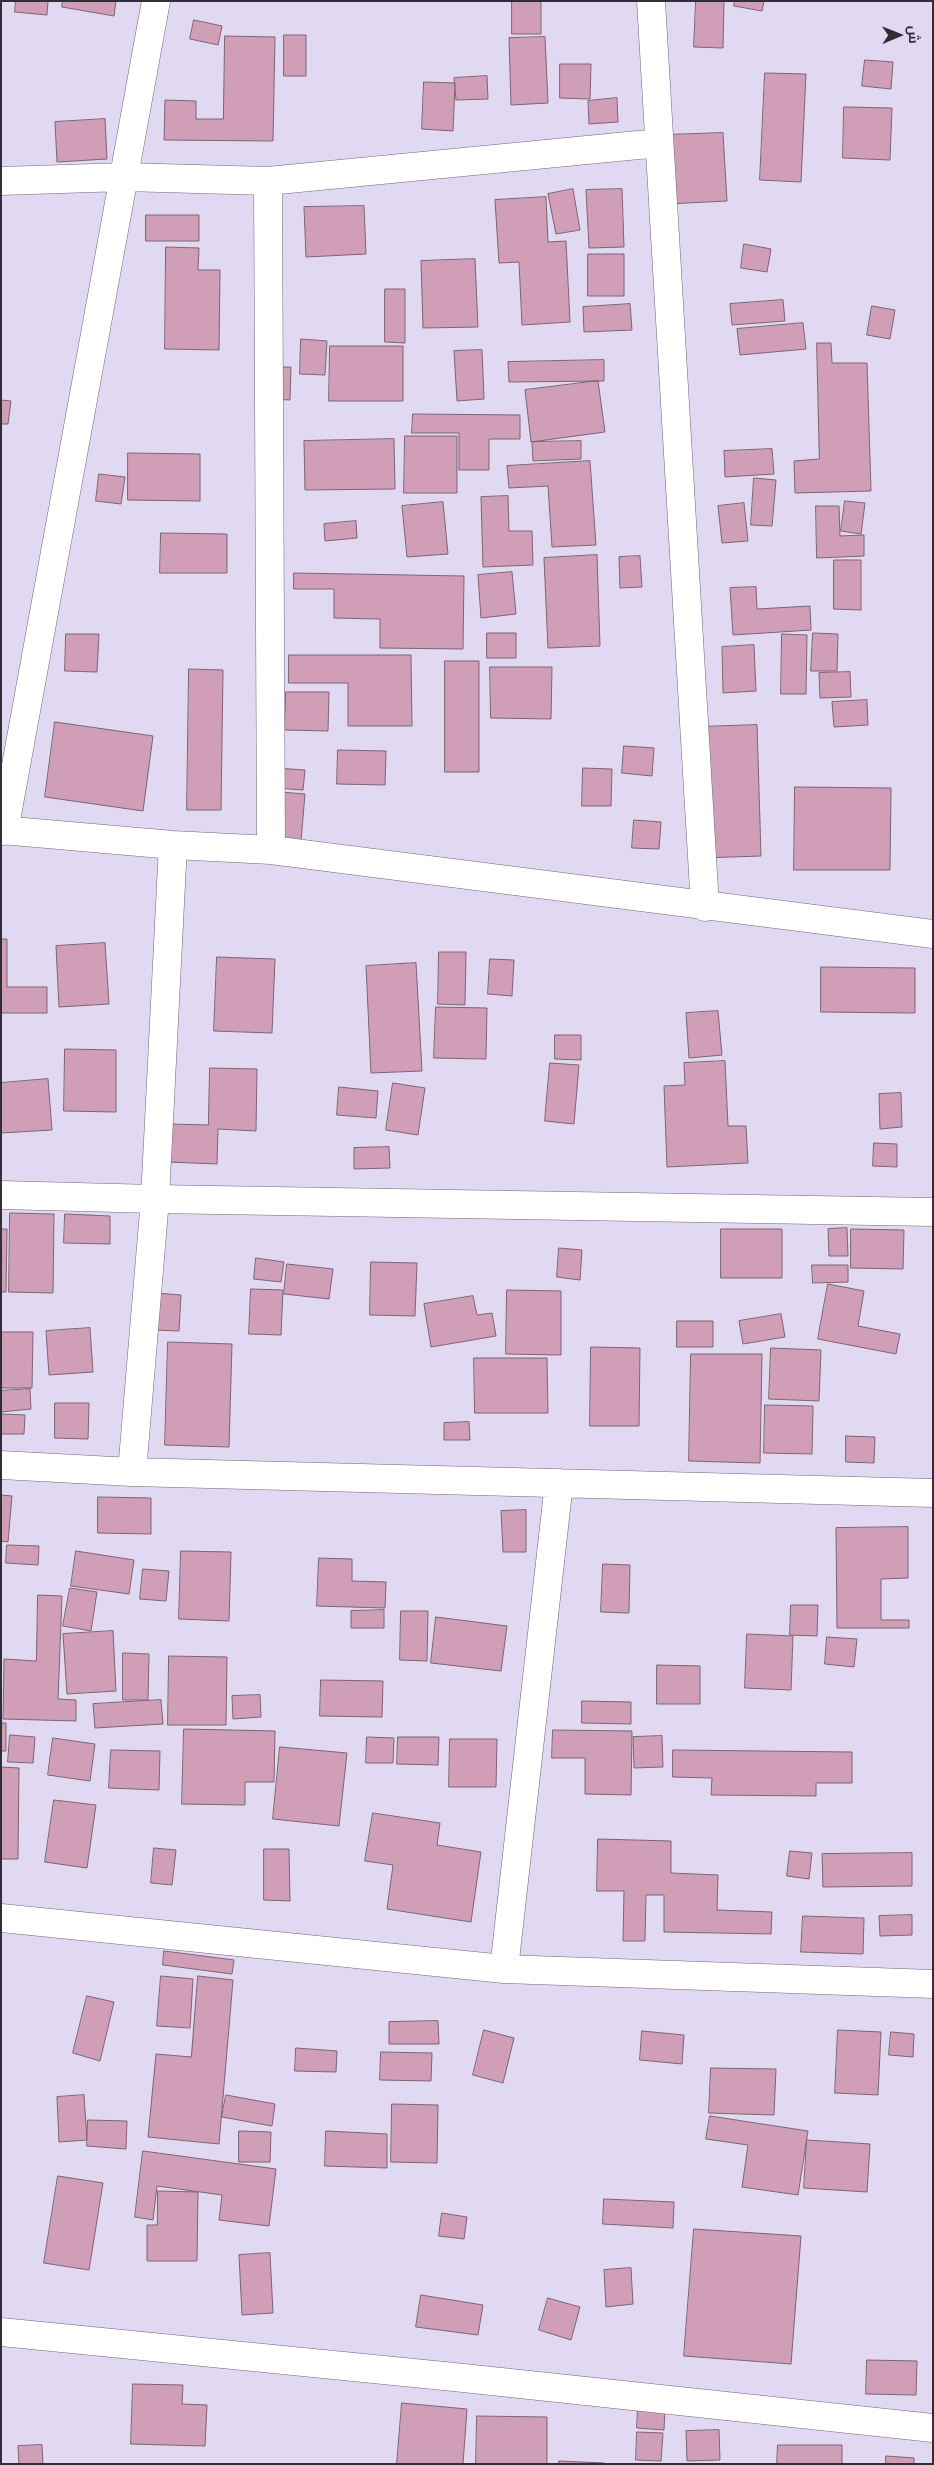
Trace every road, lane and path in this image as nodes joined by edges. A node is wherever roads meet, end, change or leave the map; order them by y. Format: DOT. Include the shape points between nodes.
graph roads {
  1 [pos="156,1"];
  2 [pos="651,1"];
  3 [pos="659,143"];
  4 [pos="124,177"];
  5 [pos="1,181"];
  6 [pos="268,181"];
  7 [pos="2,830"];
  8 [pos="174,845"];
  9 [pos="271,850"];
  10 [pos="704,906"];
  11 [pos="933,934"];
  12 [pos="1,1195"];
  13 [pos="155,1199"];
  14 [pos="933,1212"];
  15 [pos="1,1465"];
  16 [pos="132,1472"];
  17 [pos="560,1483"];
  18 [pos="933,1493"];
  19 [pos="1,1918"];
  20 [pos="504,1969"];
  21 [pos="933,1984"];
  22 [pos="1,2332"];
  23 [pos="933,2428"];
  1 -- 4 [label="street"];
  2 -- 3 [label="street"];
  3 -- 6 [label="street"];
  3 -- 10 [label="street"];
  4 -- 5 [label="street"];
  4 -- 6 [label="street"];
  4 -- 7 [label="street"];
  6 -- 9 [label="street"];
  7 -- 8 [label="street"];
  8 -- 9 [label="street"];
  8 -- 13 [label="street"];
  9 -- 10 [label="street"];
  10 -- 11 [label="street"];
  12 -- 13 [label="street"];
  13 -- 14 [label="street"];
  13 -- 16 [label="street"];
  15 -- 16 [label="street"];
  16 -- 17 [label="street"];
  17 -- 18 [label="street"];
  17 -- 20 [label="street"];
  19 -- 20 [label="street"];
  20 -- 21 [label="street"];
  22 -- 23 [label="street"];
}
